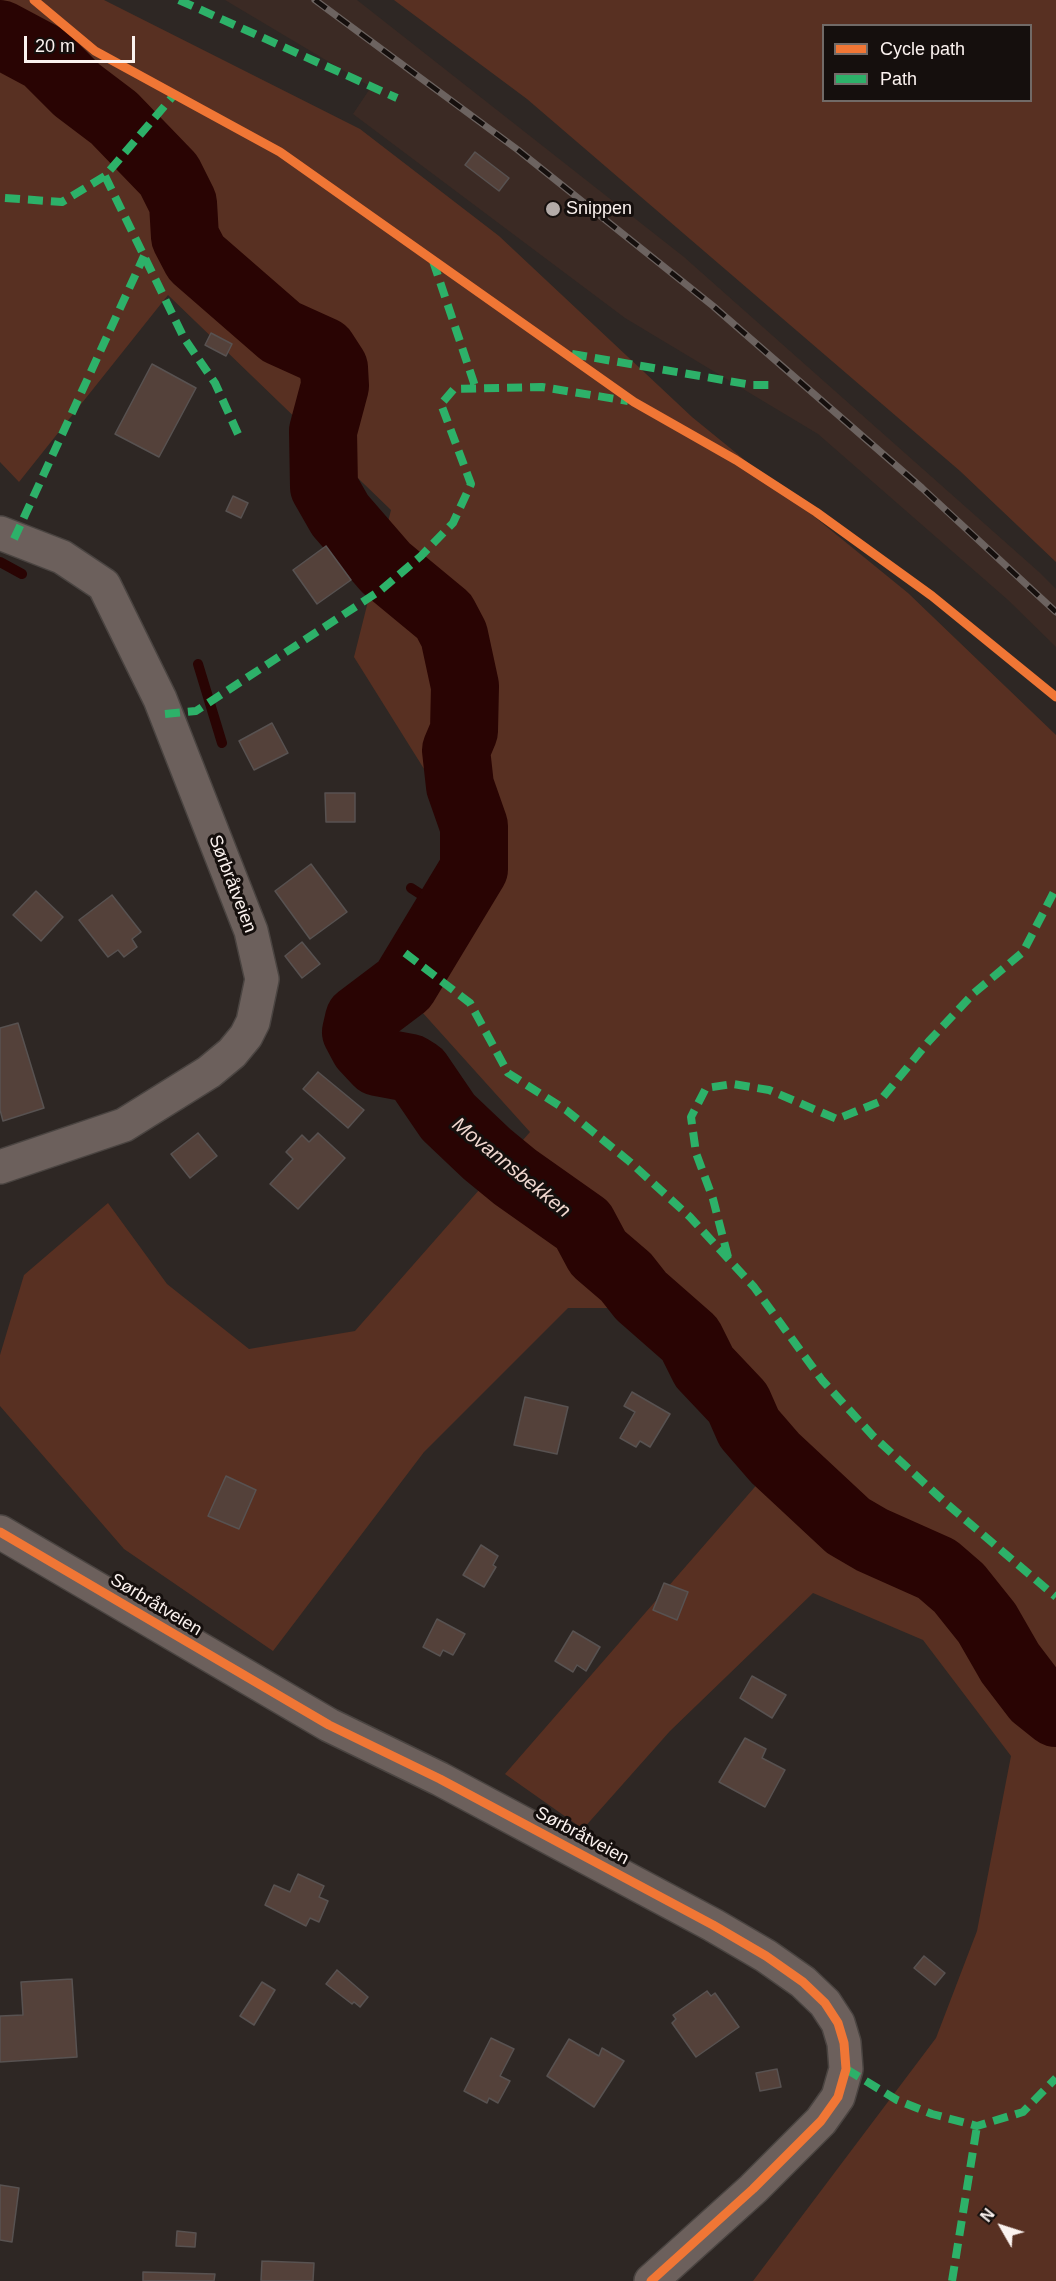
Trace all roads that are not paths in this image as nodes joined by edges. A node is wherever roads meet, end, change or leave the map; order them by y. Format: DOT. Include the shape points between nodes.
graph roads {
  1 [pos="0,533"];
  2 [pos="0,1167"];
  3 [pos="0,1532"];
  4 [pos="651,2281"];
  1 -- 2 [label="street, Sørbråtveien" via="62,557 104,585 160,699 251,931 262,979 246,1036 209,1072 124,1125"];
  3 -- 4 [label="street, Sørbråtveien" via="329,1725 440,1779 713,1925 766,1956 825,2003 838,2023 844,2043 846,2068 838,2097 821,2121 753,2188"];
}
